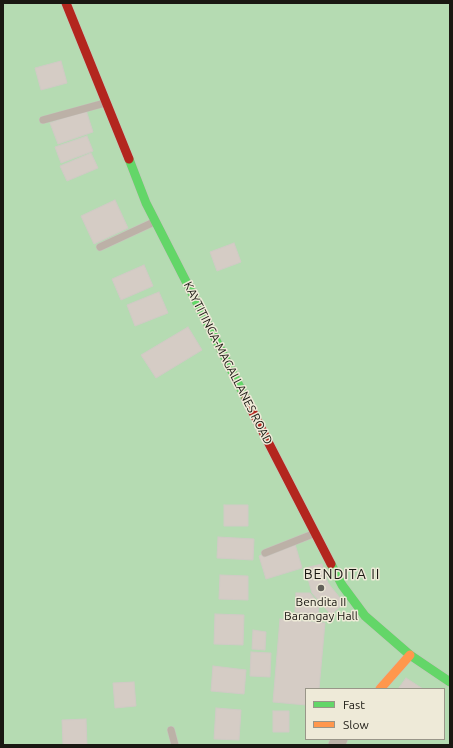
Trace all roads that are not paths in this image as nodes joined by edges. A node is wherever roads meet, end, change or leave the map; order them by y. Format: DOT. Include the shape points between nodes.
graph roads {
  1 [pos="66,3"];
  2 [pos="107,103"];
  3 [pos="43,120"];
  4 [pos="156,222"];
  5 [pos="100,247"];
  6 [pos="316,533"];
  7 [pos="265,553"];
  8 [pos="410,655"];
  9 [pos="450,682"];
  10 [pos="381,688"];
  11 [pos="171,730"];
  12 [pos="175,745"];
  1 -- 2 [label="main road, KAYTITINGA-MAGALLANES ROAD"];
  2 -- 3 [label="lane"];
  2 -- 4 [label="main road, KAYTITINGA-MAGALLANES ROAD" via="146,203"];
  4 -- 5 [label="lane"];
  4 -- 6 [label="main road, KAYTITINGA-MAGALLANES ROAD"];
  6 -- 7 [label="lane"];
  6 -- 8 [label="main road, KAYTITINGA-MAGALLANES ROAD" via="342,585 365,616"];
  8 -- 9 [label="main road, KAYTITINGA-MAGALLANES ROAD"];
  8 -- 10 [label="main road"];
  11 -- 12 [label="lane"];
}
